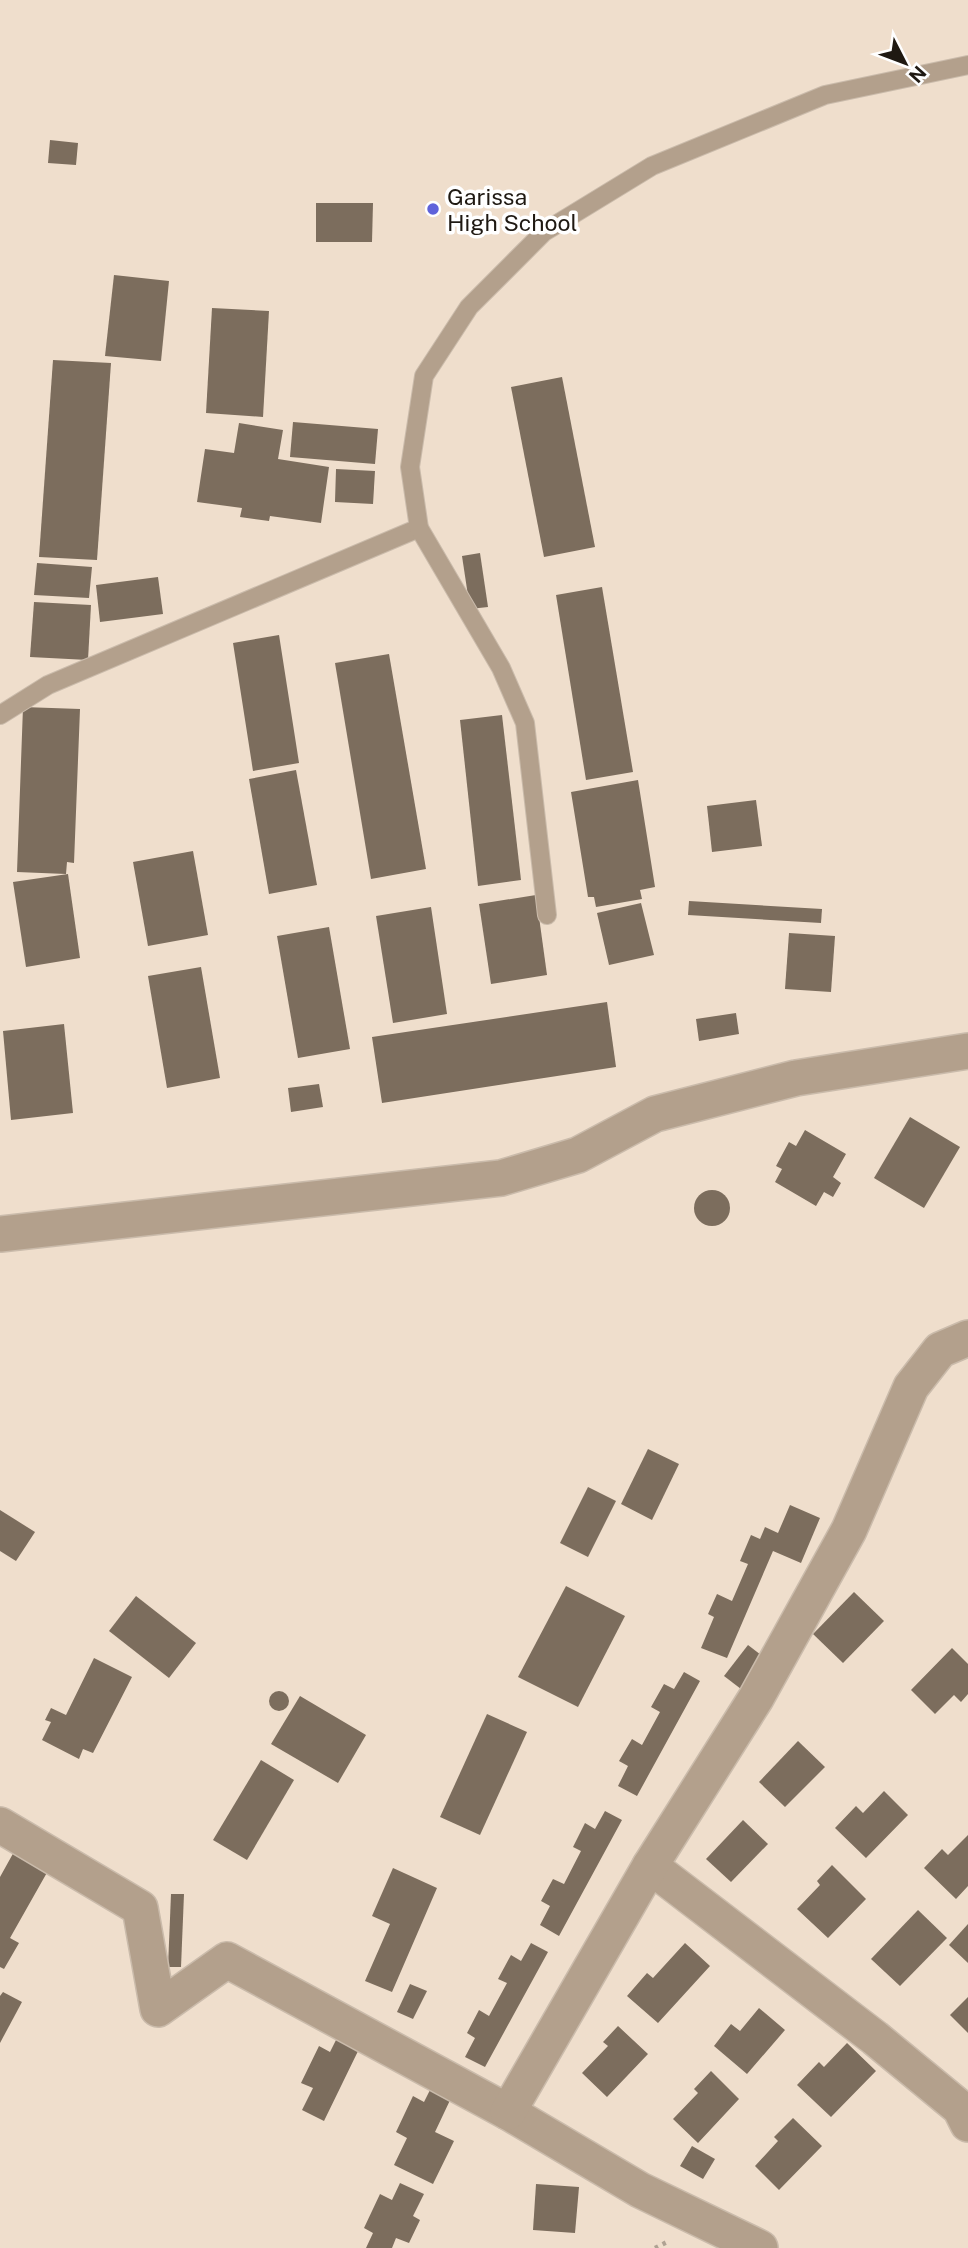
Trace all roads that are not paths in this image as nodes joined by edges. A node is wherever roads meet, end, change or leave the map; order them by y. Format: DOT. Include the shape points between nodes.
graph roads {
  1 [pos="968,65"];
  2 [pos="419,528"];
  3 [pos="0,715"];
  4 [pos="547,915"];
  5 [pos="968,1051"];
  6 [pos="0,1234"];
  7 [pos="968,1338"];
  8 [pos="0,1825"];
  9 [pos="650,1866"];
  10 [pos="508,2112"];
  11 [pos="968,2124"];
  12 [pos="760,2248"];
  1 -- 2 [label="lane" via="825,95 652,166 544,232 470,307 424,376 410,467"];
  2 -- 3 [label="lane" via="48,685"];
  2 -- 4 [label="lane" via="501,668 525,723"];
  5 -- 6 [label="street" via="796,1078 655,1114 578,1155 501,1178"];
  7 -- 9 [label="street" via="940,1350 911,1387 849,1530 756,1698"];
  8 -- 10 [label="street" via="140,1908 158,2009 227,1960"];
  9 -- 10 [label="street"];
  9 -- 11 [label="street" via="875,2038 960,2108"];
  10 -- 12 [label="street" via="640,2190"];
}
